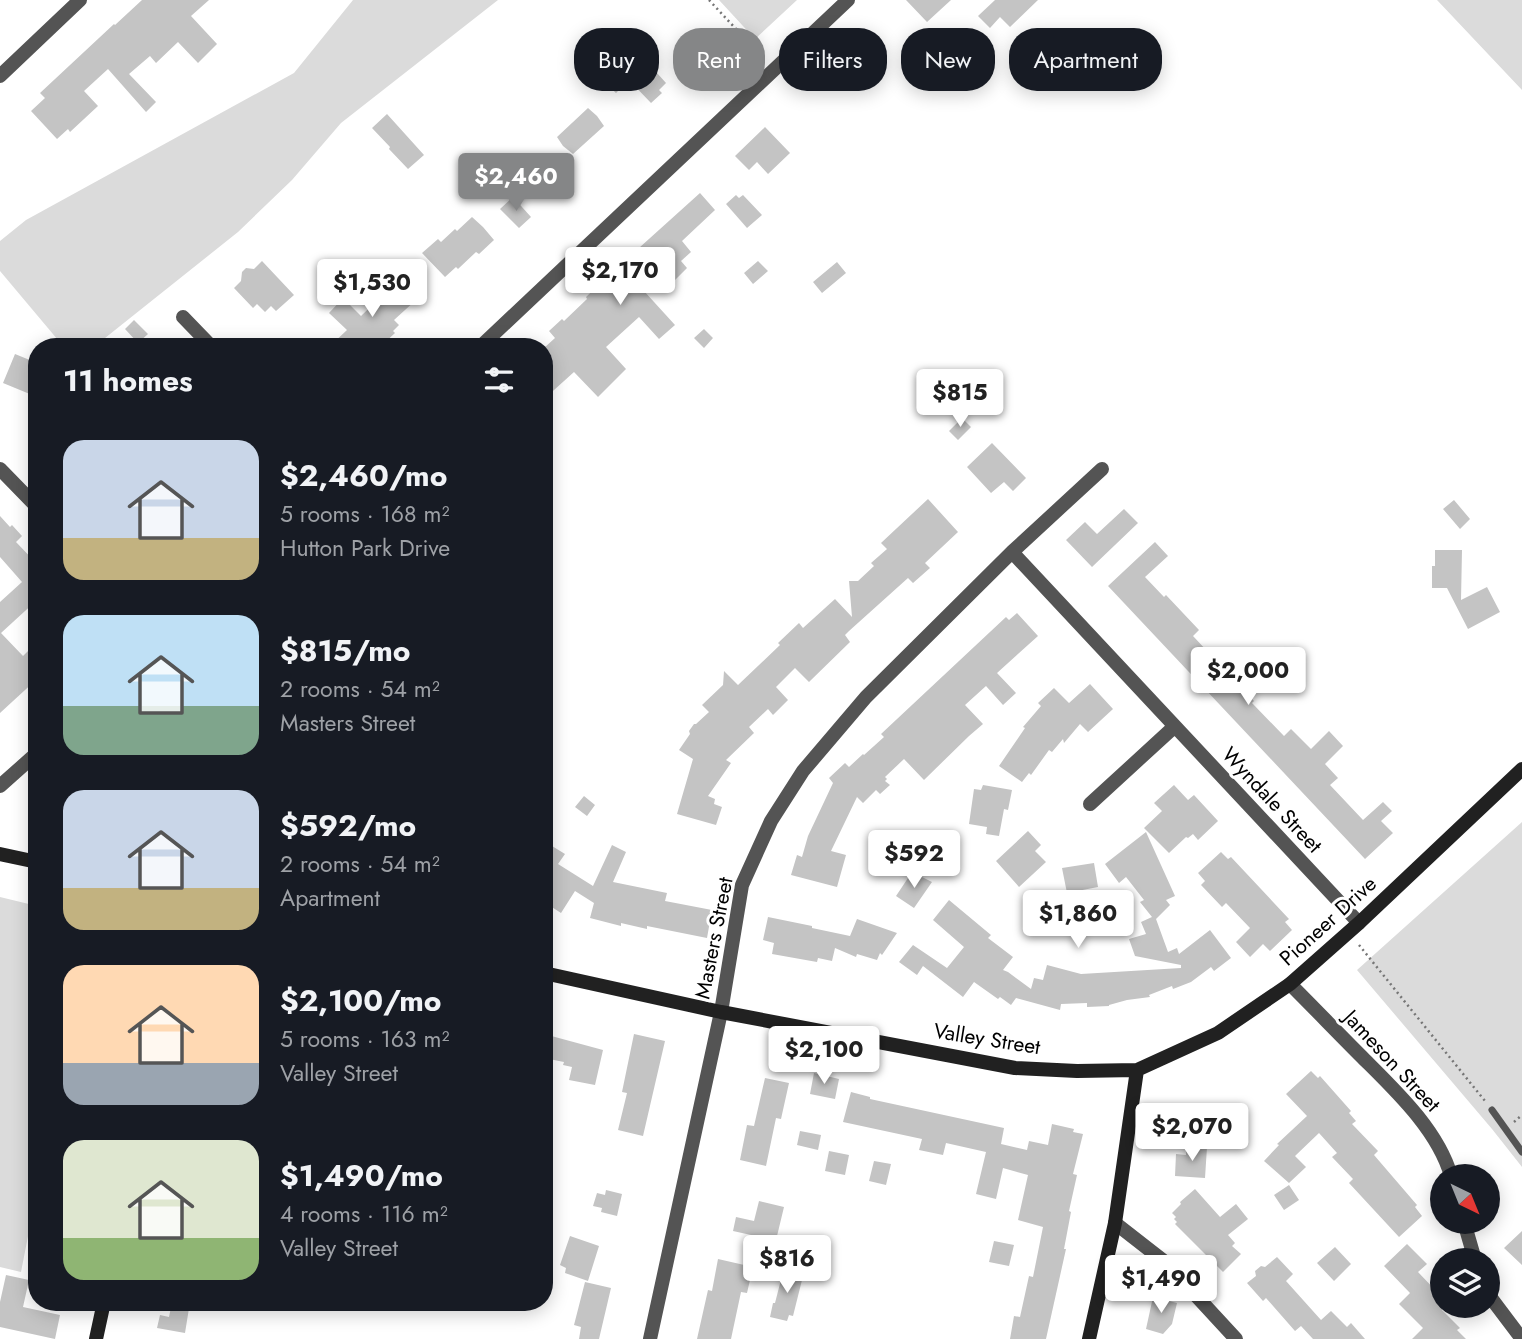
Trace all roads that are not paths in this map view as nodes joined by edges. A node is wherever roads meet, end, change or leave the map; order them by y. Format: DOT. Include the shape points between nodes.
graph roads {
  1 [pos="80,0"];
  2 [pos="848,0"];
  3 [pos="0,76"];
  4 [pos="183,317"];
  5 [pos="203,338"];
  6 [pos="489,338"];
  7 [pos="0,469"];
  8 [pos="1102,469"];
  9 [pos="28,498"];
  10 [pos="1012,552"];
  11 [pos="1174,727"];
  12 [pos="28,761"];
  13 [pos="1522,769"];
  14 [pos="0,786"];
  15 [pos="1090,804"];
  16 [pos="0,854"];
  17 [pos="28,860"];
  18 [pos="1354,927"];
  19 [pos="553,975"];
  20 [pos="1290,984"];
  21 [pos="721,1012"];
  22 [pos="1137,1070"];
  23 [pos="1492,1110"];
  24 [pos="1522,1152"];
  25 [pos="1448,1164"];
  26 [pos="1115,1223"];
  27 [pos="1500,1310"];
  28 [pos="102,1311"];
  29 [pos="96,1339"];
  30 [pos="650,1339"];
  31 [pos="1089,1339"];
  32 [pos="1236,1339"];
  33 [pos="1522,1339"];
  1 -- 3 [label="street"];
  2 -- 6 [label="street"];
  4 -- 5 [label="street"];
  7 -- 9 [label="street"];
  8 -- 10 [label="street, Masters Street"];
  10 -- 11 [label="street, Wyndale Street"];
  10 -- 21 [label="street, Masters Street" via="866,697 803,771 771,821 742,885"];
  11 -- 15 [label="street"];
  11 -- 18 [label="street, Wyndale Street"];
  12 -- 14 [label="street"];
  13 -- 18 [label="street, Pioneer Drive"];
  16 -- 17 [label="street"];
  18 -- 20 [label="street, Pioneer Drive"];
  19 -- 21 [label="street, Valley Street"];
  20 -- 22 [label="street, Pioneer Drive" via="1218,1033"];
  20 -- 25 [label="street, Jameson Street" via="1404,1100"];
  21 -- 22 [label="street, Valley Street" via="1015,1068"];
  21 -- 30 [label="street, Masters Street"];
  22 -- 26 [label="street"];
  23 -- 24 [label="lane"];
  26 -- 31 [label="street"];
  26 -- 32 [label="street" via="1165,1262"];
  27 -- 33 [label="street"];
  28 -- 29 [label="street"];
}
